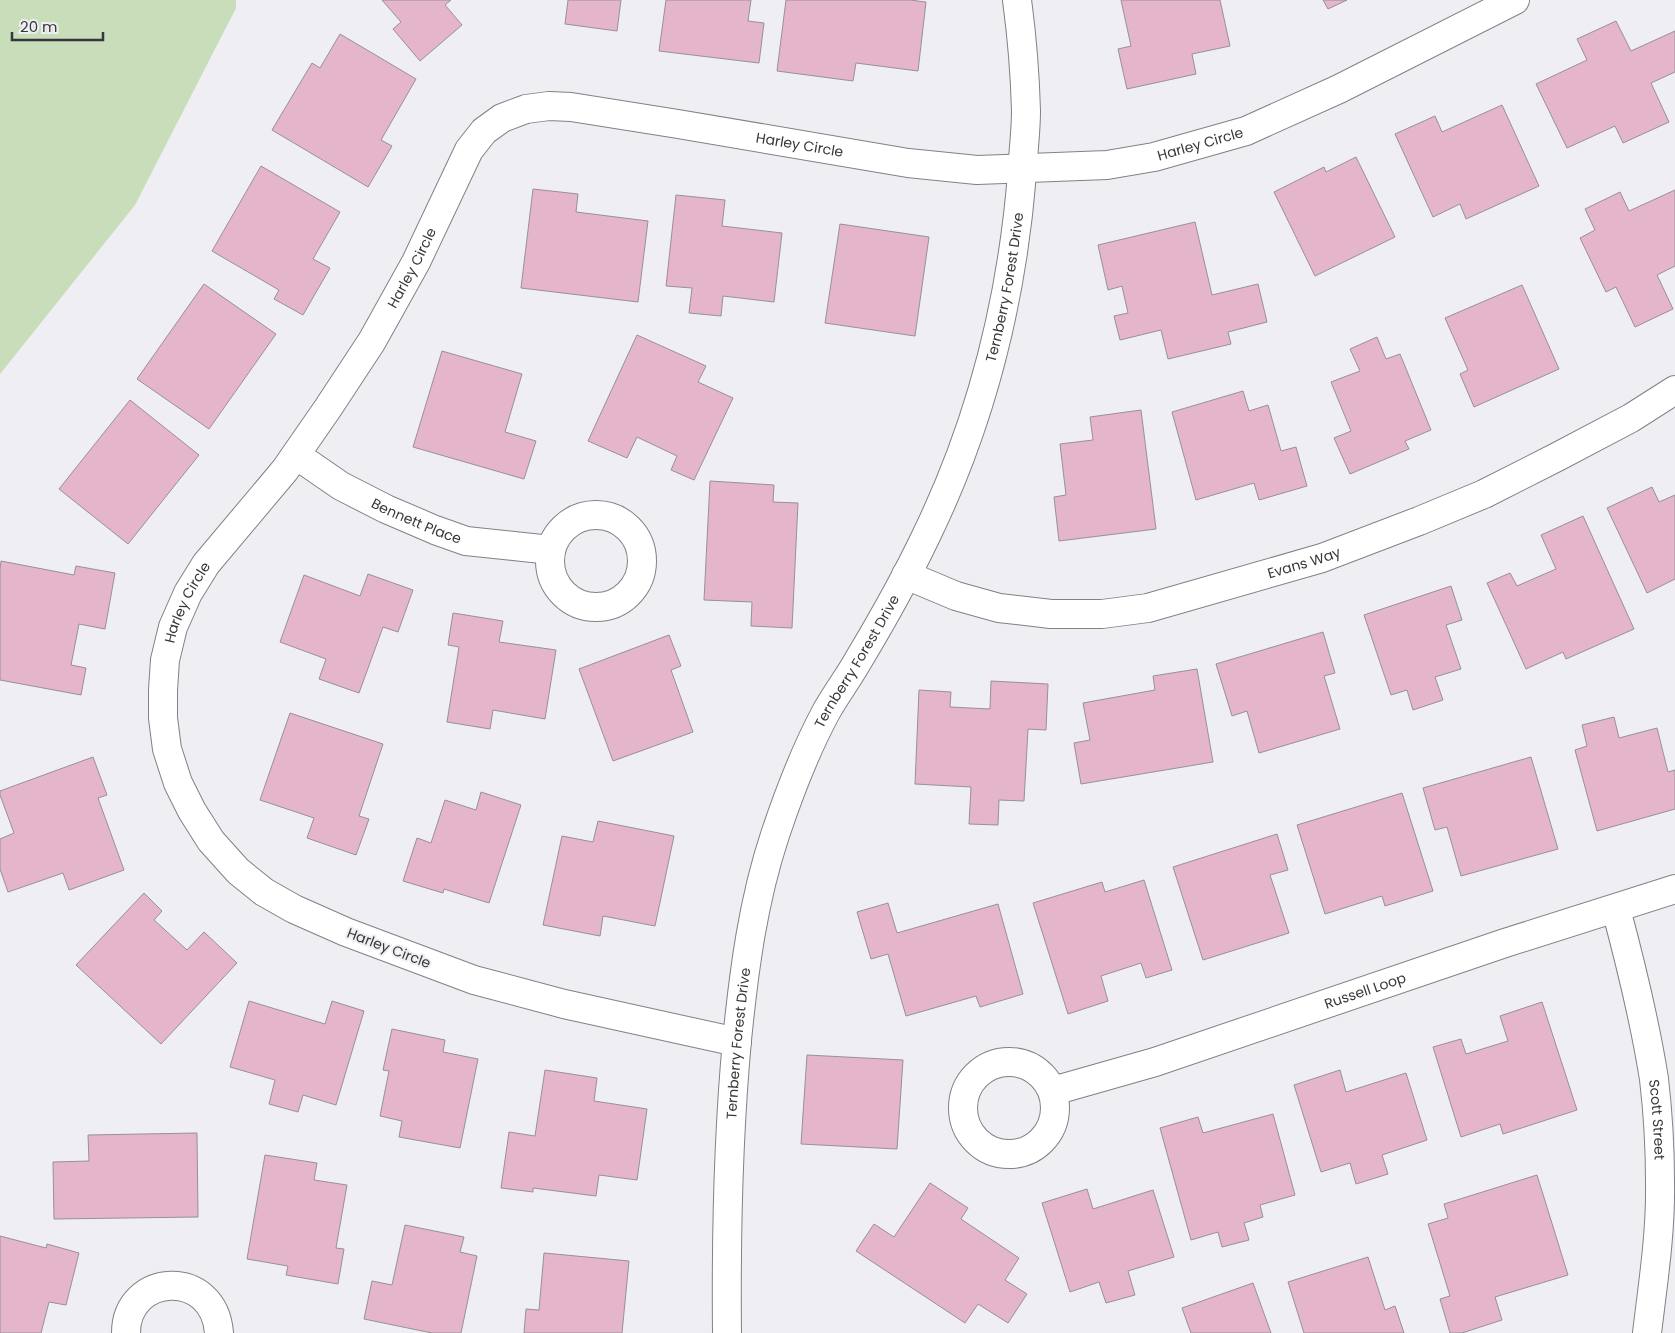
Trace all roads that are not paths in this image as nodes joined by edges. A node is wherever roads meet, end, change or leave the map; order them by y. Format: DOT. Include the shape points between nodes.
graph roads {
  1 [pos="1017,0"];
  2 [pos="1515,0"];
  3 [pos="1022,168"];
  4 [pos="1675,390"];
  5 [pos="296,454"];
  6 [pos="551,550"];
  7 [pos="906,575"];
  8 [pos="1675,890"];
  9 [pos="1616,909"];
  10 [pos="737,1042"];
  11 [pos="1053,1090"];
  12 [pos="126,1333"];
  13 [pos="219,1333"];
  14 [pos="727,1333"];
  15 [pos="1647,1333"];
  1 -- 3 [label="street, Ternberry Forest Drive" via="1026,115"];
  2 -- 3 [label="street, Harley Circle" via="1339,89 1246,131 1154,157 1107,164"];
  3 -- 5 [label="street, Harley Circle" via="977,170 908,164 571,107 526,109 502,118 484,131 469,150 416,262 372,341"];
  3 -- 7 [label="street, Ternberry Forest Drive" via="1019,214 1004,309 985,382 959,463"];
  4 -- 7 [label="street, Evans Way" via="1558,457 1484,494 1419,521 1322,558 1148,608 1102,614 1060,614 999,608 956,596"];
  5 -- 6 [label="street, Bennett Place" via="341,486 435,530 466,541"];
  5 -- 10 [label="street, Harley Circle" via="206,564 173,626 165,660 162,690 167,749 178,783 211,841 238,871 264,892 346,932 474,980 564,1004"];
  7 -- 10 [label="street, Ternberry Forest Drive" via="827,712 797,774 774,837 754,912"];
  8 -- 9 [label="street, Russell Loop"];
  9 -- 11 [label="street, Russell Loop" via="1505,943 1155,1062"];
  9 -- 15 [label="street, Scott Street" via="1654,1080 1658,1127 1658,1235"];
  10 -- 14 [label="street, Ternberry Forest Drive" via="729,1161"];
  12 -- 13 [label="street" via="130,1311 140,1298 169,1285 185,1287 200,1294 211,1306"];
}
